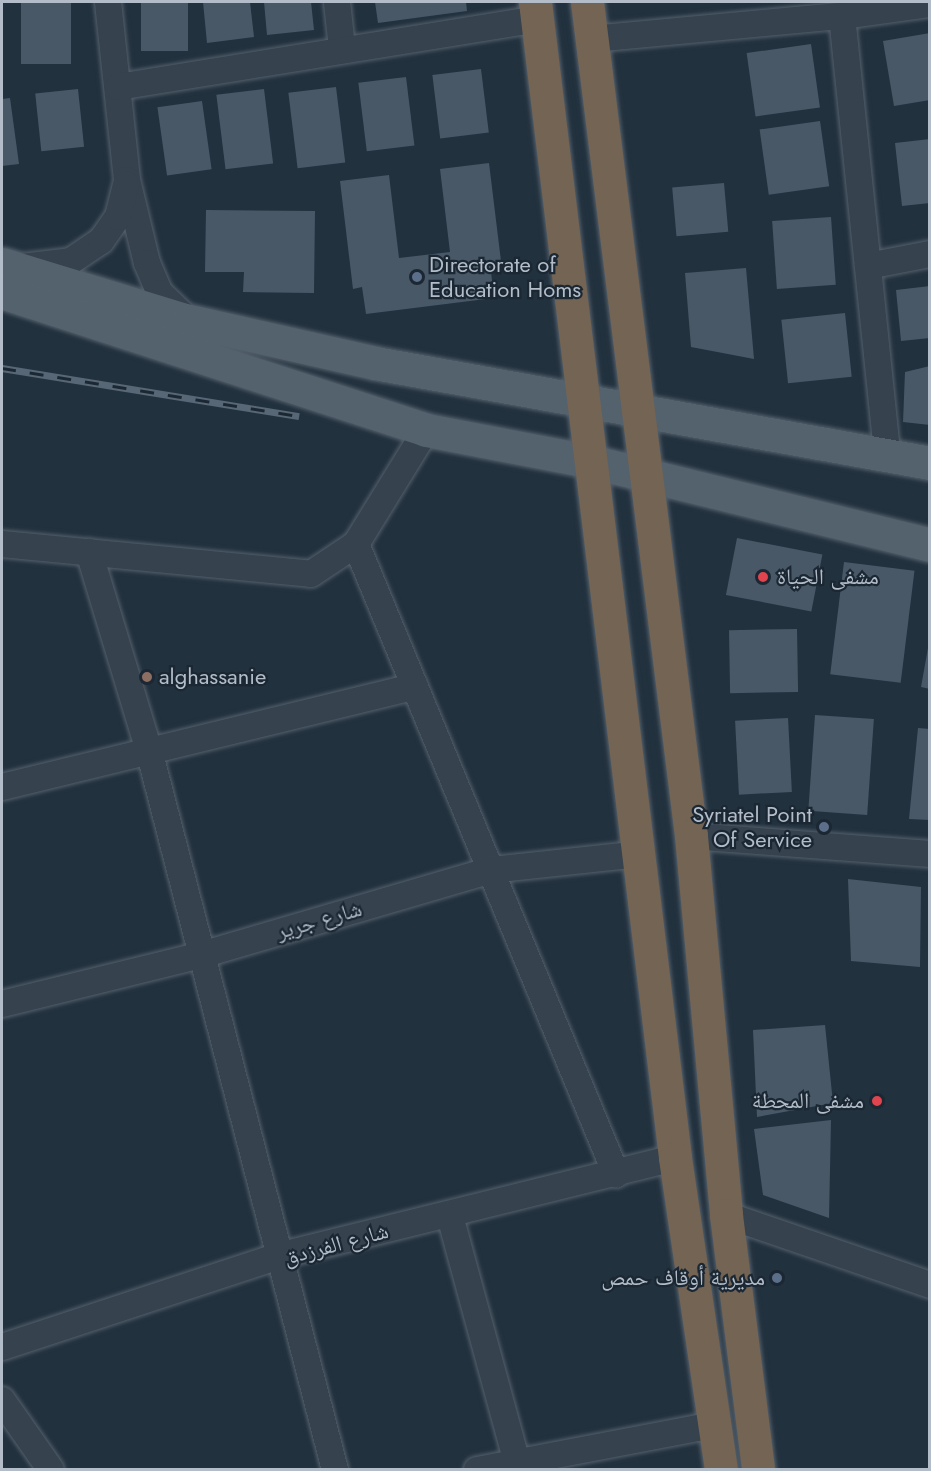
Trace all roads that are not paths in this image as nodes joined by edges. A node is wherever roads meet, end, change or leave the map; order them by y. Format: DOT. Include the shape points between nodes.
graph roads {
  1 [pos="108,2"];
  2 [pos="337,2"];
  3 [pos="587,2"];
  4 [pos="930,4"];
  5 [pos="537,10"];
  6 [pos="842,16"];
  7 [pos="592,39"];
  8 [pos="342,48"];
  9 [pos="118,87"];
  10 [pos="127,180"];
  11 [pos="930,254"];
  12 [pos="868,266"];
  13 [pos="5,275"];
  14 [pos="189,321"];
  15 [pos="585,402"];
  16 [pos="642,410"];
  17 [pos="426,430"];
  18 [pos="887,455"];
  19 [pos="589,461"];
  20 [pos="930,463"];
  21 [pos="649,479"];
  22 [pos="2,544"];
  23 [pos="356,544"];
  24 [pos="930,545"];
  25 [pos="89,552"];
  26 [pos="415,686"];
  27 [pos="150,754"];
  28 [pos="2,787"];
  29 [pos="692,836"];
  30 [pos="640,854"];
  31 [pos="930,854"];
  32 [pos="490,870"];
  33 [pos="201,955"];
  34 [pos="2,1004"];
  35 [pos="675,1158"];
  36 [pos="616,1174"];
  37 [pos="726,1215"];
  38 [pos="450,1216"];
  39 [pos="280,1257"];
  40 [pos="930,1285"];
  41 [pos="2,1347"];
  42 [pos="2,1400"];
  43 [pos="714,1425"];
  44 [pos="517,1462"];
  45 [pos="51,1470"];
  46 [pos="334,1470"];
  47 [pos="477,1470"];
  48 [pos="721,1470"];
  49 [pos="758,1470"];
  1 -- 9 [label="street"];
  2 -- 8 [label="street"];
  3 -- 7 [label="highway"];
  4 -- 6 [label="street"];
  5 -- 8 [label="street"];
  5 -- 15 [label="highway"];
  6 -- 7 [label="street"];
  6 -- 12 [label="street"];
  7 -- 16 [label="highway"];
  8 -- 9 [label="street"];
  9 -- 10 [label="street"];
  10 -- 13 [label="street" via="118,217 101,242 71,261"];
  10 -- 14 [label="street" via="147,263 160,293"];
  11 -- 12 [label="street"];
  12 -- 18 [label="street"];
  13 -- 14 [label="main road"];
  13 -- 17 [label="main road"];
  14 -- 15 [label="main road"];
  15 -- 16 [label="main road"];
  15 -- 19 [label="highway"];
  16 -- 18 [label="main road"];
  16 -- 21 [label="highway"];
  17 -- 19 [label="main road"];
  17 -- 23 [label="street"];
  18 -- 20 [label="main road"];
  19 -- 21 [label="main road"];
  19 -- 30 [label="highway"];
  21 -- 24 [label="main road"];
  21 -- 29 [label="highway"];
  22 -- 25 [label="street"];
  23 -- 25 [label="street" via="311,574 286,575"];
  23 -- 26 [label="street"];
  25 -- 27 [label="street"];
  26 -- 27 [label="street"];
  26 -- 32 [label="street"];
  27 -- 28 [label="street"];
  27 -- 33 [label="street"];
  29 -- 31 [label="street"];
  29 -- 37 [label="highway"];
  30 -- 32 [label="street, شارع جرير"];
  30 -- 35 [label="highway"];
  32 -- 33 [label="street, شارع جرير"];
  32 -- 36 [label="street"];
  33 -- 34 [label="street, شارع جرير"];
  33 -- 39 [label="street"];
  35 -- 36 [label="street, شارع الفرزدق"];
  35 -- 43 [label="highway"];
  36 -- 38 [label="street, شارع الفرزدق"];
  37 -- 40 [label="street"];
  37 -- 49 [label="highway"];
  38 -- 39 [label="street, شارع الفرزدق"];
  38 -- 44 [label="street"];
  39 -- 41 [label="street, شارع الفرزدق"];
  39 -- 46 [label="street"];
  42 -- 45 [label="street"];
  43 -- 44 [label="street"];
  43 -- 48 [label="highway"];
  44 -- 47 [label="street"];
}
